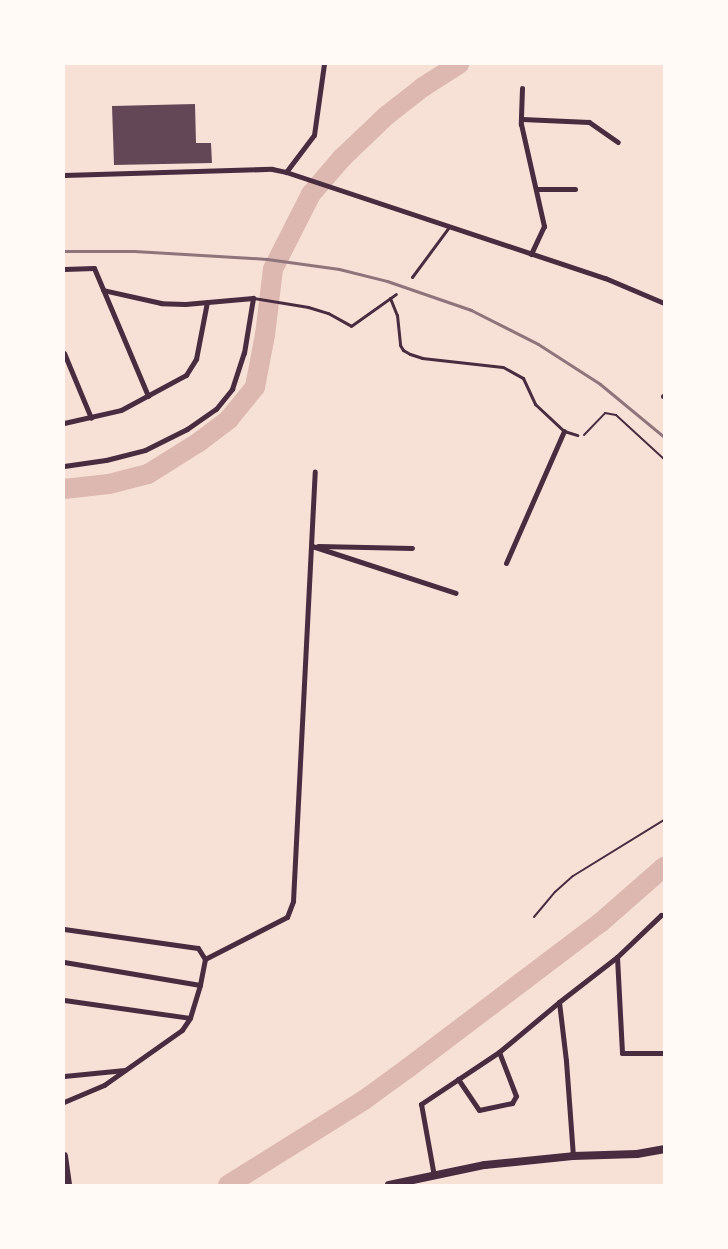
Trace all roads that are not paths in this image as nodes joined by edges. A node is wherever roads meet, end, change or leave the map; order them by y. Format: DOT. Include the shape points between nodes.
graph roads {
  1 [pos="324,64"];
  2 [pos="522,88"];
  3 [pos="522,119"];
  4 [pos="618,142"];
  5 [pos="286,172"];
  6 [pos="64,175"];
  7 [pos="537,189"];
  8 [pos="575,189"];
  9 [pos="449,227"];
  10 [pos="531,254"];
  11 [pos="64,269"];
  12 [pos="412,277"];
  13 [pos="103,290"];
  14 [pos="396,294"];
  15 [pos="253,298"];
  16 [pos="390,298"];
  17 [pos="207,302"];
  18 [pos="664,302"];
  19 [pos="64,353"];
  20 [pos="148,396"];
  21 [pos="91,418"];
  22 [pos="64,424"];
  23 [pos="564,431"];
  24 [pos="577,435"];
  25 [pos="64,466"];
  26 [pos="315,472"];
  27 [pos="312,546"];
  28 [pos="412,548"];
  29 [pos="506,563"];
  30 [pos="456,592"];
  31 [pos="664,915"];
  32 [pos="64,929"];
  33 [pos="617,957"];
  34 [pos="205,959"];
  35 [pos="64,962"];
  36 [pos="200,985"];
  37 [pos="64,1000"];
  38 [pos="558,1002"];
  39 [pos="190,1018"];
  40 [pos="500,1052"];
  41 [pos="664,1053"];
  42 [pos="126,1070"];
  43 [pos="64,1076"];
  44 [pos="458,1079"];
  45 [pos="64,1102"];
  46 [pos="664,1149"];
  47 [pos="64,1156"];
  48 [pos="572,1156"];
  49 [pos="434,1176"];
  50 [pos="68,1185"];
  51 [pos="389,1185"];
  1 -- 5 [label="street" via="314,135"];
  2 -- 3 [label="street"];
  3 -- 4 [label="street" via="589,122"];
  3 -- 7 [label="street"];
  5 -- 6 [label="street" via="272,169"];
  5 -- 9 [label="street"];
  7 -- 8 [label="street"];
  7 -- 10 [label="street" via="544,226"];
  9 -- 10 [label="street"];
  9 -- 12 [label="lane"];
  10 -- 18 [label="street" via="605,278"];
  11 -- 13 [label="street" via="94,268"];
  13 -- 17 [label="street" via="161,303"];
  13 -- 20 [label="street"];
  14 -- 16 [label="lane"];
  15 -- 16 [label="lane" via="308,307 328,313 351,326"];
  15 -- 17 [label="street"];
  15 -- 25 [label="street" via="238,374 232,389 216,409 187,429 145,450"];
  16 -- 23 [label="lane" via="397,315 403,350 422,358 503,367 524,378 535,404"];
  17 -- 20 [label="street" via="196,359 186,375"];
  19 -- 21 [label="street"];
  20 -- 21 [label="street" via="121,410"];
  21 -- 22 [label="street"];
  23 -- 24 [label="lane"];
  23 -- 29 [label="street"];
  26 -- 27 [label="street"];
  27 -- 28 [label="street"];
  27 -- 30 [label="street"];
  27 -- 34 [label="street" via="293,901 287,917"];
  31 -- 33 [label="street"];
  32 -- 34 [label="street" via="198,948"];
  33 -- 38 [label="street"];
  33 -- 41 [label="street" via="622,1053"];
  34 -- 36 [label="street"];
  35 -- 36 [label="street"];
  36 -- 39 [label="street"];
  37 -- 39 [label="street"];
  38 -- 40 [label="street"];
  38 -- 48 [label="street" via="566,1061"];
  39 -- 42 [label="street" via="182,1030"];
  40 -- 44 [label="street"];
  40 -- 44 [label="street" via="516,1096 512,1104 479,1110"];
  42 -- 43 [label="street"];
  42 -- 45 [label="street" via="104,1085"];
  44 -- 49 [label="street" via="421,1104"];
  46 -- 48 [label="street" via="636,1154"];
  47 -- 50 [label="street"];
  48 -- 49 [label="street" via="485,1166"];
  49 -- 51 [label="street"];
}
